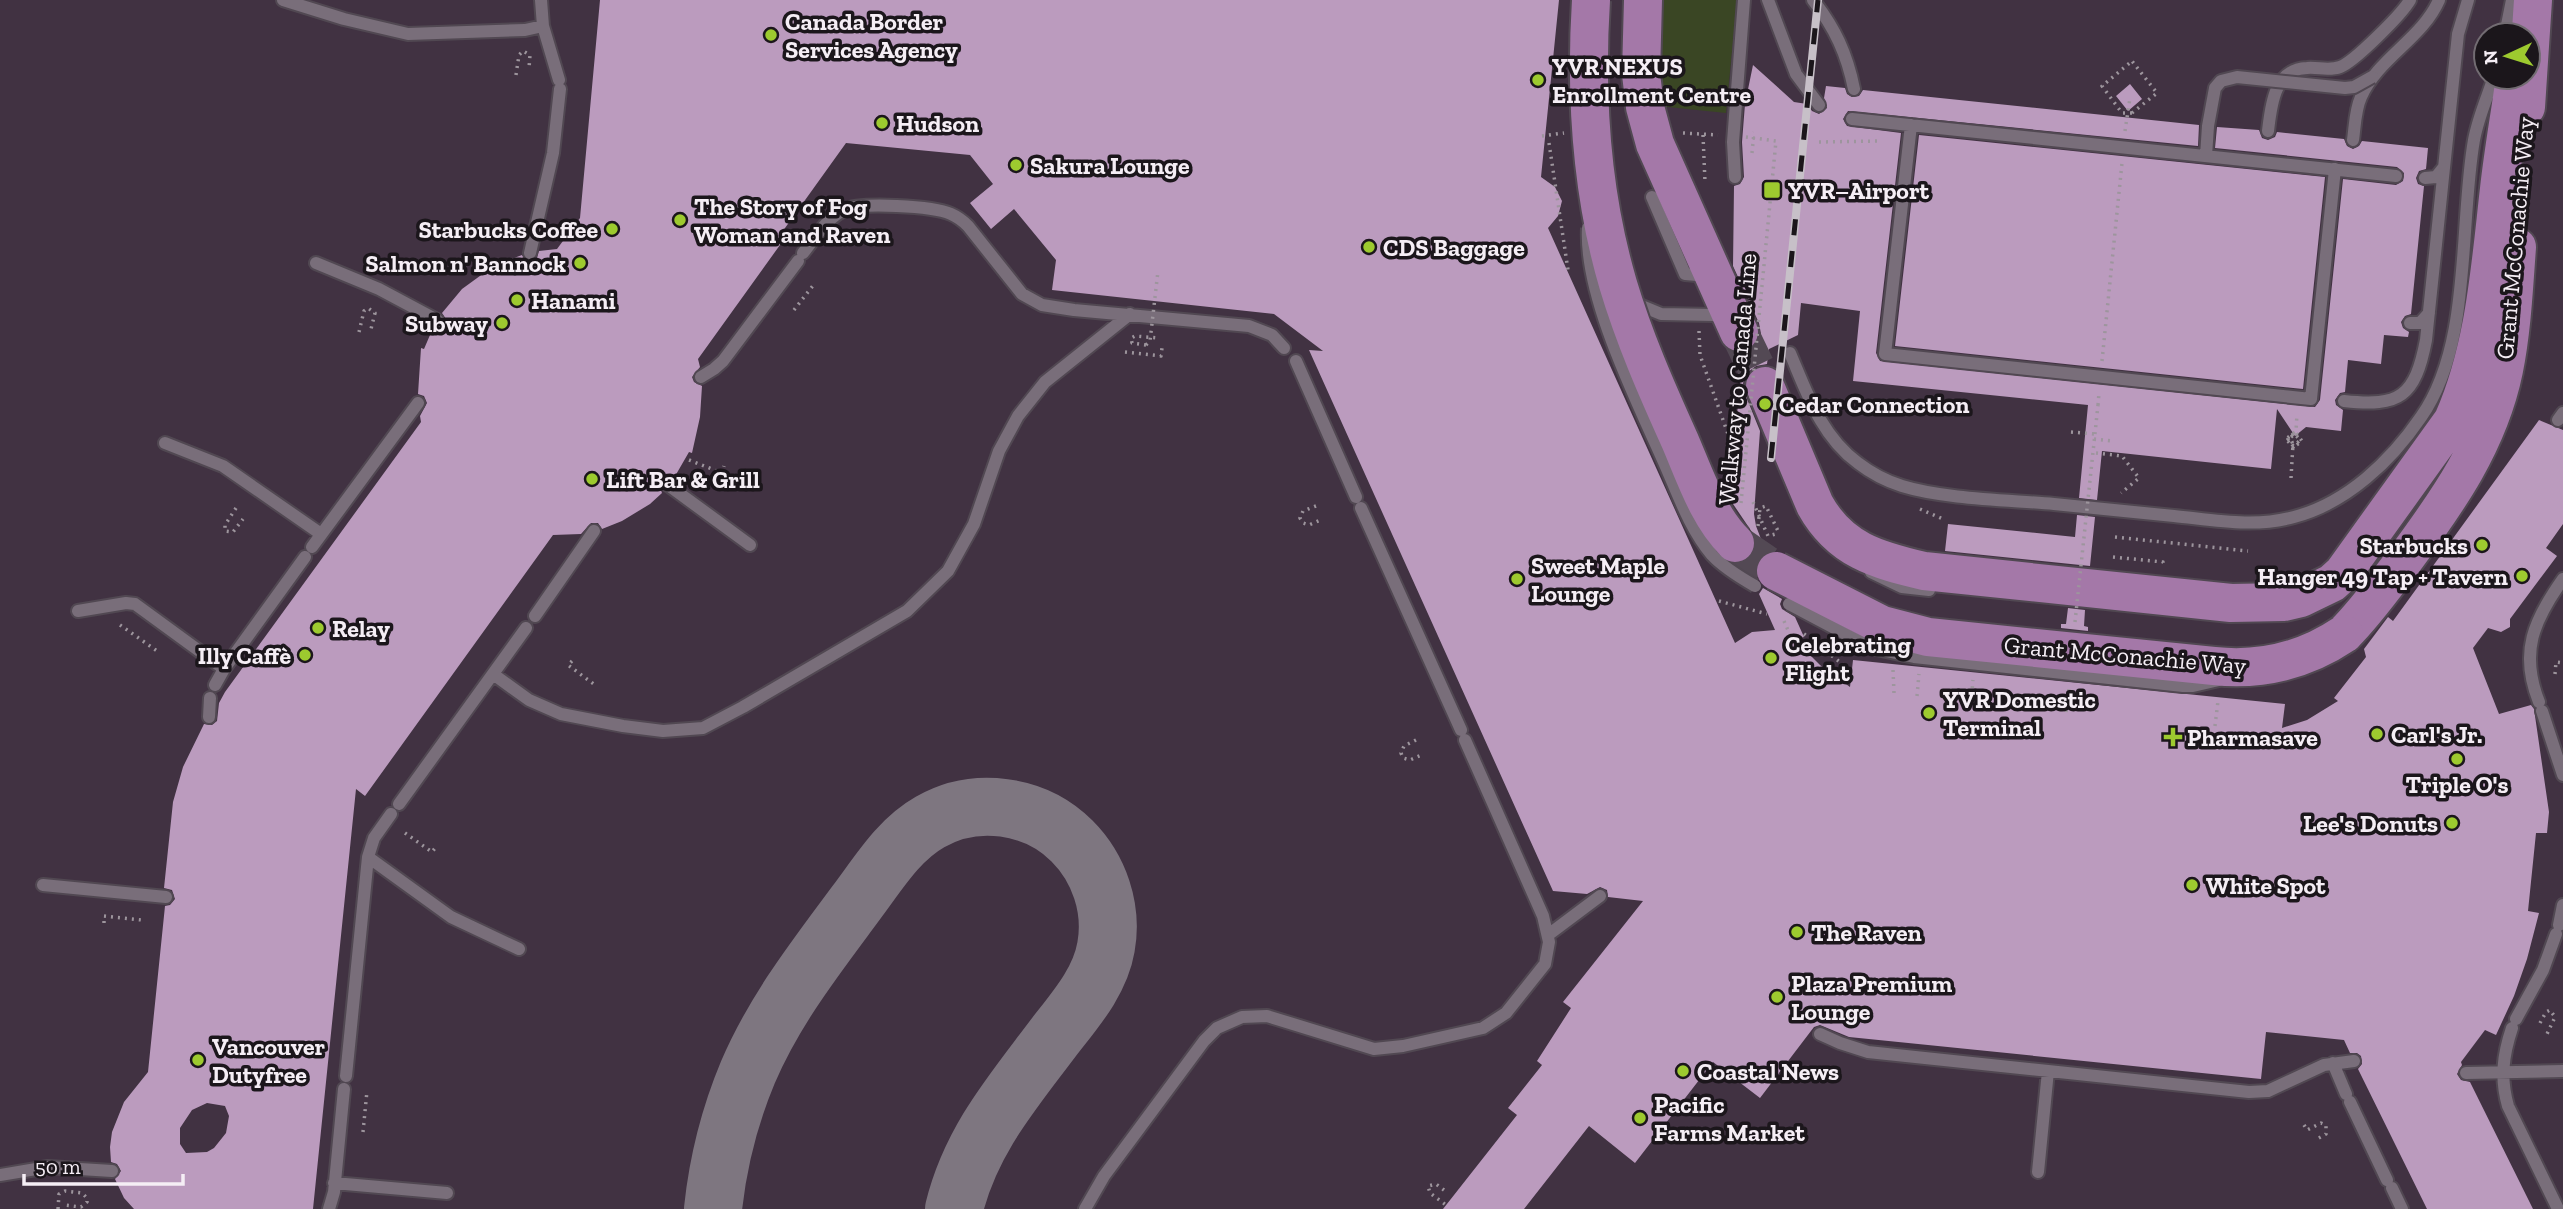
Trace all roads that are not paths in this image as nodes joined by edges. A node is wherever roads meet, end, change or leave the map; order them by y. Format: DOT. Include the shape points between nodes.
graph roads {
  1 [pos="283,0"];
  2 [pos="541,0"];
  3 [pos="1643,0"];
  4 [pos="1744,0"];
  5 [pos="1769,0"];
  6 [pos="1813,0"];
  7 [pos="2410,0"];
  8 [pos="2439,0"];
  9 [pos="2468,0"];
  10 [pos="2512,0"];
  11 [pos="2526,0"];
  12 [pos="2533,0"];
  13 [pos="1591,1"];
  14 [pos="2508,21"];
  15 [pos="2523,21"];
  16 [pos="544,26"];
  17 [pos="2372,77"];
  18 [pos="1854,89"];
  19 [pos="2489,91"];
  20 [pos="2513,91"];
  21 [pos="1819,106"];
  22 [pos="1852,119"];
  23 [pos="1911,125"];
  24 [pos="2268,131"];
  25 [pos="2353,140"];
  26 [pos="1592,144"];
  27 [pos="2206,156"];
  28 [pos="2445,164"];
  29 [pos="2334,169"];
  30 [pos="2396,176"];
  31 [pos="1735,177"];
  32 [pos="2425,178"];
  33 [pos="1652,197"];
  34 [pos="1584,211"];
  35 [pos="530,253"];
  36 [pos="316,263"];
  37 [pos="1713,276"];
  38 [pos="2430,309"];
  39 [pos="1130,314"];
  40 [pos="437,320"];
  41 [pos="2410,323"];
  42 [pos="1739,332"];
  43 [pos="1284,348"];
  44 [pos="1790,353"];
  45 [pos="1296,361"];
  46 [pos="701,377"];
  47 [pos="1765,386"];
  48 [pos="2344,401"];
  49 [pos="418,403"];
  50 [pos="165,443"];
  51 [pos="668,485"];
  52 [pos="1824,521"];
  53 [pos="1745,530"];
  54 [pos="594,531"];
  55 [pos="321,534"];
  56 [pos="750,545"];
  57 [pos="2563,579"];
  58 [pos="1940,591"];
  59 [pos="1775,593"];
  60 [pos="2301,598"];
  61 [pos="78,611"];
  62 [pos="535,616"];
  63 [pos="2246,617"];
  64 [pos="526,628"];
  65 [pos="224,669"];
  66 [pos="493,674"];
  67 [pos="215,685"];
  68 [pos="210,698"];
  69 [pos="209,717"];
  70 [pos="2563,775"];
  71 [pos="368,858"];
  72 [pos="43,885"];
  73 [pos="1600,896"];
  74 [pos="166,897"];
  75 [pos="2563,905"];
  76 [pos="1548,935"];
  77 [pos="519,949"];
  78 [pos="1820,1034"];
  79 [pos="2354,1061"];
  80 [pos="2333,1063"];
  81 [pos="2048,1071"];
  82 [pos="2502,1071"];
  83 [pos="2563,1071"];
  84 [pos="2466,1073"];
  85 [pos="112,1171"];
  86 [pos="2038,1172"];
  87 [pos="0,1175"];
  88 [pos="334,1183"];
  89 [pos="447,1193"];
  90 [pos="329,1209"];
  91 [pos="1085,1209"];
  92 [pos="2402,1209"];
  93 [pos="2558,1209"];
  1 -- 16 [label="lane" via="408,34"];
  2 -- 16 [label="lane"];
  3 -- 37 [label="main road" via="1640,46 1645,107 1664,168"];
  4 -- 31 [label="lane" via="1732,142"];
  5 -- 21 [label="lane" via="1796,74"];
  6 -- 18 [label="lane" via="1839,37"];
  7 -- 24 [label="lane" via="2352,61 2332,69 2305,68 2285,78 2272,100"];
  8 -- 17 [label="lane" via="2426,21"];
  9 -- 28 [label="lane" via="2458,34"];
  10 -- 14 [label="lane"];
  11 -- 15 [label="main road"];
  12 -- 59 [label="main road, Grant McConachie Way, bridge" via="2515,277 2504,372 2482,437 2449,498 2344,634 2326,647 2287,662 2222,667 1905,633 1856,613"];
  13 -- 26 [label="main road, bridge"];
  16 -- 35 [label="lane" via="560,84 553,153"];
  17 -- 25 [label="lane" via="2357,106"];
  17 -- 27 [label="lane, bridge" via="2345,88 2228,78 2215,88"];
  19 -- 44 [label="lane" via="2473,142 2451,349 2439,384 2423,415 2385,461 2335,501 2313,511 2246,523 1902,486 1878,477 1838,446 1823,426"];
  20 -- 60 [label="main road, Grant McConachie Way" via="2487,290 2462,401 2453,421 2356,559 2332,583"];
  22 -- 23 [label="lane"];
  23 -- 27 [label="lane"];
  23 -- 29 [label="lane" via="1885,354 2311,399"];
  26 -- 53 [label="main road, bridge" via="1618,283 1643,354 1709,505 1728,536"];
  26 -- 59 [label="lane, bridge" via="1590,264 1618,354 1695,529 1713,555"];
  27 -- 29 [label="lane"];
  28 -- 32 [label="lane" via="2436,177"];
  28 -- 38 [label="lane"];
  29 -- 30 [label="lane"];
  33 -- 37 [label="lane" via="1685,274"];
  34 -- 42 [label="lane" via="1601,274 1630,302 1661,314 1714,315"];
  36 -- 40 [label="lane"];
  37 -- 42 [label="main road"];
  38 -- 41 [label="lane" via="2420,323"];
  38 -- 48 [label="lane" via="2422,362 2410,387 2386,402"];
  39 -- 43 [label="lane" via="1249,326 1272,335"];
  39 -- 46 [label="lane" via="1032,301 968,226 950,213 870,205 849,208 830,220 723,360"];
  39 -- 66 [label="lane" via="1045,382 1018,416 999,451 974,524 948,570 906,611 743,707 703,728 636,728 561,714 529,700"];
  45 -- 76 [label="lane"];
  47 -- 52 [label="main road, Grant McConachie Way"];
  49 -- 55 [label="lane"];
  50 -- 55 [label="lane" via="223,466"];
  51 -- 56 [label="lane"];
  52 -- 58 [label="lane" via="1846,552 1874,575 1902,587"];
  52 -- 60 [label="main road, Grant McConachie Way" via="1869,555 1924,571 2231,603"];
  54 -- 62 [label="lane"];
  55 -- 65 [label="lane"];
  57 -- 70 [label="lane" via="2539,615 2531,643 2531,677"];
  60 -- 63 [label="lane"];
  61 -- 65 [label="lane" via="135,604"];
  64 -- 66 [label="lane"];
  65 -- 67 [label="lane"];
  66 -- 71 [label="lane" via="374,838"];
  68 -- 69 [label="lane"];
  71 -- 77 [label="lane" via="451,917"];
  71 -- 88 [label="lane"];
  72 -- 74 [label="lane"];
  73 -- 76 [label="lane"];
  75 -- 82 [label="lane" via="2543,970 2514,1023"];
  76 -- 91 [label="lane" via="1545,964 1506,1013 1483,1028 1374,1049 1267,1016 1242,1017 1217,1028 1116,1160"];
  78 -- 81 [label="lane" via="1868,1052"];
  79 -- 80 [label="lane"];
  80 -- 81 [label="lane" via="2259,1092"];
  80 -- 92 [label="lane"];
  81 -- 86 [label="lane"];
  82 -- 83 [label="lane"];
  82 -- 84 [label="lane"];
  82 -- 93 [label="lane" via="2508,1105"];
  85 -- 87 [label="lane" via="48,1167"];
  88 -- 89 [label="lane"];
  88 -- 90 [label="lane"];
}
